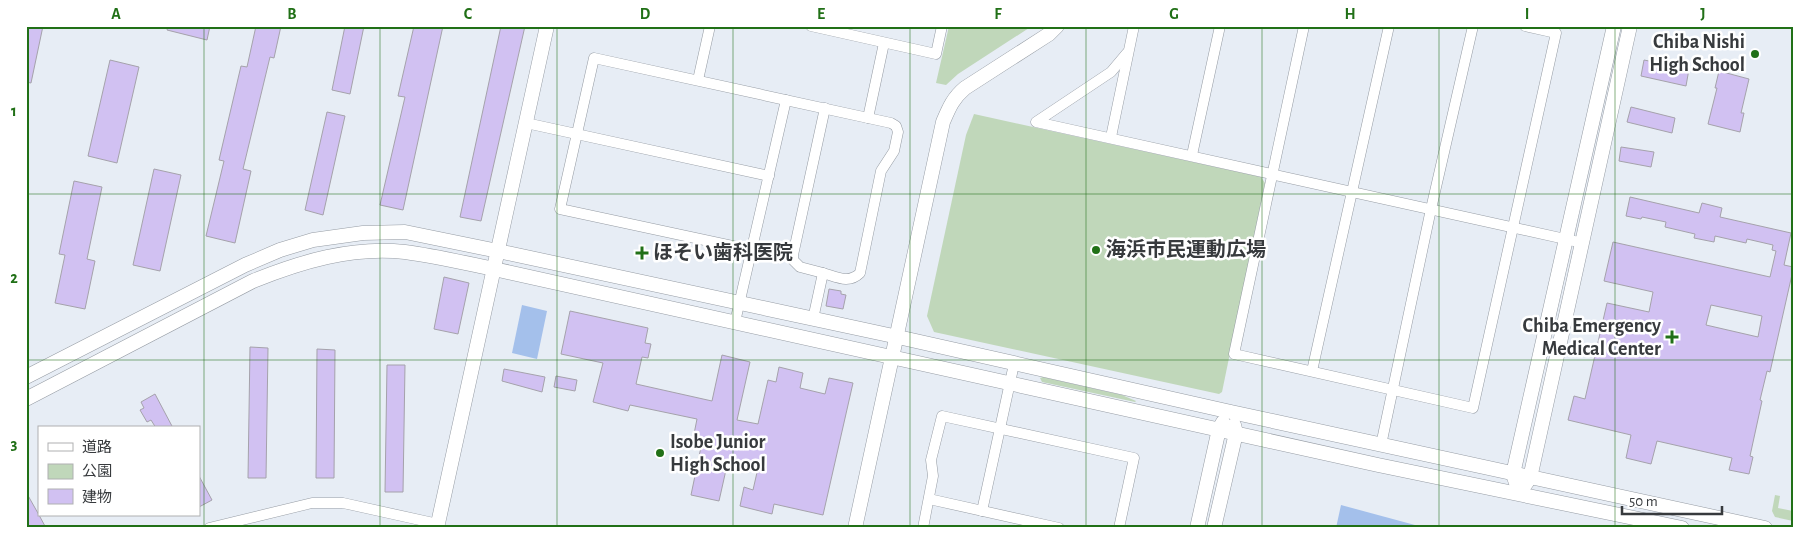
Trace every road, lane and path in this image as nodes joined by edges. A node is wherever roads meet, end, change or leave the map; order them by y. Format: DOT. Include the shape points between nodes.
graph roads {
  1 [pos="547,26"];
  2 [pos="710,26"];
  3 [pos="812,26"];
  4 [pos="942,26"];
  5 [pos="1057,26"];
  6 [pos="1134,26"];
  7 [pos="1220,26"];
  8 [pos="1304,26"];
  9 [pos="1389,26"];
  10 [pos="1473,26"];
  11 [pos="1525,26"];
  12 [pos="1614,26"];
  13 [pos="1630,26"];
  14 [pos="884,43"];
  15 [pos="1127,54"];
  16 [pos="698,80"];
  17 [pos="786,100"];
  18 [pos="825,108"];
  19 [pos="868,118"];
  20 [pos="526,123"];
  21 [pos="577,134"];
  22 [pos="1111,137"];
  23 [pos="1192,155"];
  24 [pos="1273,173"];
  25 [pos="769,176"];
  26 [pos="1352,191"];
  27 [pos="1431,209"];
  28 [pos="1513,227"];
  29 [pos="1567,240"];
  30 [pos="1583,243"];
  31 [pos="751,250"];
  32 [pos="498,251"];
  33 [pos="494,269"];
  34 [pos="823,273"];
  35 [pos="739,304"];
  36 [pos="814,319"];
  37 [pos="735,322"];
  38 [pos="898,337"];
  39 [pos="893,356"];
  40 [pos="1014,364"];
  41 [pos="1312,371"];
  42 [pos="26,377"];
  43 [pos="1010,384"];
  44 [pos="1393,390"];
  45 [pos="26,399"];
  46 [pos="1231,412"];
  47 [pos="1000,429"];
  48 [pos="1219,429"];
  49 [pos="1236,433"];
  50 [pos="1381,445"];
  51 [pos="1513,474"];
  52 [pos="1530,478"];
  53 [pos="1518,493"];
  54 [pos="929,499"];
  55 [pos="982,511"];
  56 [pos="438,526"];
  57 [pos="1761,527"];
  58 [pos="209,528"];
  59 [pos="855,528"];
  60 [pos="923,528"];
  61 [pos="1059,528"];
  62 [pos="1119,528"];
  63 [pos="1197,528"];
  64 [pos="1214,528"];
  65 [pos="1682,528"];
  1 -- 20 [label="street"];
  2 -- 16 [label="street"];
  3 -- 14 [label="street"];
  4 -- 14 [label="street" via="936,54"];
  5 -- 38 [label="street" via="964,88 950,105"];
  6 -- 15 [label="street"];
  7 -- 23 [label="street"];
  8 -- 24 [label="street"];
  9 -- 26 [label="street"];
  10 -- 27 [label="street"];
  11 -- 28 [label="street" via="1556,33"];
  12 -- 29 [label="street"];
  13 -- 30 [label="street"];
  14 -- 19 [label="street"];
  15 -- 22 [label="street"];
  15 -- 22 [label="street" via="1111,72 1036,122"];
  16 -- 17 [label="street"];
  16 -- 21 [label="street" via="594,58"];
  17 -- 18 [label="street"];
  17 -- 25 [label="street"];
  18 -- 19 [label="street"];
  18 -- 34 [label="street" via="793,255 800,268"];
  19 -- 34 [label="street" via="891,123 898,132 894,151 881,171 862,268 854,279"];
  20 -- 21 [label="street"];
  20 -- 32 [label="street"];
  21 -- 25 [label="street"];
  21 -- 31 [label="street" via="560,208"];
  22 -- 23 [label="street"];
  23 -- 24 [label="street"];
  24 -- 26 [label="street"];
  24 -- 41 [label="street" via="1234,354"];
  25 -- 31 [label="street"];
  26 -- 27 [label="street"];
  26 -- 41 [label="street"];
  27 -- 28 [label="street"];
  27 -- 44 [label="street"];
  28 -- 29 [label="street"];
  28 -- 44 [label="street" via="1472,408"];
  29 -- 30 [label="street"];
  29 -- 51 [label="street"];
  30 -- 52 [label="street"];
  31 -- 35 [label="street"];
  32 -- 33 [label="street"];
  32 -- 35 [label="street"];
  32 -- 42 [label="street" via="404,232 363,233 313,240 245,265"];
  33 -- 37 [label="street"];
  33 -- 45 [label="street" via="403,252 365,252 320,258 287,267 253,281"];
  33 -- 56 [label="street"];
  34 -- 36 [label="street"];
  35 -- 36 [label="street"];
  35 -- 37 [label="street"];
  36 -- 38 [label="street"];
  37 -- 39 [label="street"];
  38 -- 39 [label="street"];
  38 -- 40 [label="street"];
  39 -- 43 [label="street"];
  39 -- 59 [label="street"];
  40 -- 43 [label="street"];
  40 -- 46 [label="street"];
  41 -- 44 [label="street"];
  43 -- 47 [label="street"];
  43 -- 48 [label="street"];
  44 -- 50 [label="street"];
  46 -- 48 [label="street"];
  46 -- 49 [label="street"];
  46 -- 50 [label="street"];
  47 -- 54 [label="street" via="942,416 931,460 933,476"];
  47 -- 55 [label="street"];
  47 -- 62 [label="street" via="1134,458"];
  48 -- 49 [label="street"];
  48 -- 63 [label="street"];
  49 -- 53 [label="street"];
  49 -- 64 [label="street"];
  50 -- 51 [label="street"];
  51 -- 52 [label="street"];
  51 -- 53 [label="street"];
  52 -- 53 [label="street"];
  52 -- 57 [label="street"];
  53 -- 65 [label="street"];
  54 -- 55 [label="street"];
  54 -- 60 [label="street"];
  55 -- 61 [label="street"];
  56 -- 58 [label="street" via="343,503 312,503"];
}
